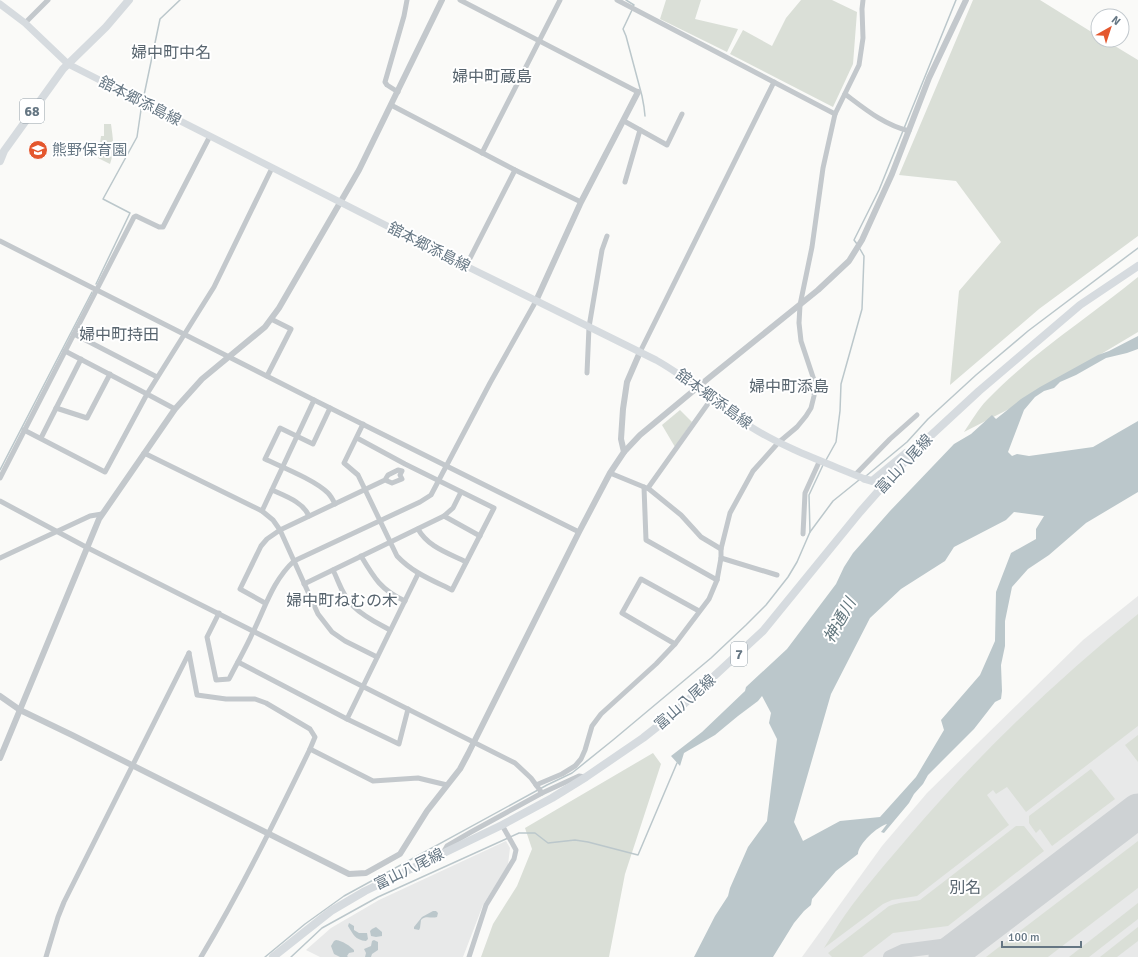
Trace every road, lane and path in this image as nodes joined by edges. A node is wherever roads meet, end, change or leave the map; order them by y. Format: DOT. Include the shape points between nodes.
graph roads {
  1 [pos="48,0"];
  2 [pos="129,0"];
  3 [pos="407,0"];
  4 [pos="442,0"];
  5 [pos="460,0"];
  6 [pos="560,0"];
  7 [pos="617,0"];
  8 [pos="863,0"];
  9 [pos="966,0"];
  10 [pos="0,4"];
  11 [pos="25,23"];
  12 [pos="539,42"];
  13 [pos="68,64"];
  14 [pos="774,82"];
  15 [pos="398,92"];
  16 [pos="638,92"];
  17 [pos="845,94"];
  18 [pos="391,105"];
  19 [pos="682,114"];
  20 [pos="836,114"];
  21 [pos="624,121"];
  22 [pos="640,130"];
  23 [pos="909,131"];
  24 [pos="210,136"];
  25 [pos="482,152"];
  26 [pos="0,161"];
  27 [pos="272,168"];
  28 [pos="515,170"];
  29 [pos="625,182"];
  30 [pos="341,202"];
  31 [pos="581,202"];
  32 [pos="607,236"];
  33 [pos="0,241"];
  34 [pos="466,266"];
  35 [pos="1138,266"];
  36 [pos="97,290"];
  37 [pos="536,301"];
  38 [pos="800,305"];
  39 [pos="271,319"];
  40 [pos="589,327"];
  41 [pos="74,334"];
  42 [pos="184,334"];
  43 [pos="66,351"];
  44 [pos="640,352"];
  45 [pos="229,357"];
  46 [pos="81,359"];
  47 [pos="587,372"];
  48 [pos="110,374"];
  49 [pos="267,376"];
  50 [pos="157,377"];
  51 [pos="698,387"];
  52 [pos="147,394"];
  53 [pos="712,398"];
  54 [pos="314,400"];
  55 [pos="56,408"];
  56 [pos="330,408"];
  57 [pos="175,409"];
  58 [pos="917,415"];
  59 [pos="363,424"];
  60 [pos="24,430"];
  61 [pos="297,436"];
  62 [pos="41,438"];
  63 [pos="357,438"];
  64 [pos="778,443"];
  65 [pos="624,452"];
  66 [pos="913,452"];
  67 [pos="144,453"];
  68 [pos="820,460"];
  69 [pos="405,464"];
  70 [pos="447,466"];
  71 [pos="282,467"];
  72 [pos="402,471"];
  73 [pos="610,473"];
  74 [pos="860,477"];
  75 [pos="0,478"];
  76 [pos="385,480"];
  77 [pos="439,481"];
  78 [pos="646,488"];
  79 [pos="365,489"];
  80 [pos="272,490"];
  81 [pos="461,492"];
  82 [pos="0,501"];
  83 [pos="335,504"];
  84 [pos="262,512"];
  85 [pos="102,514"];
  86 [pos="309,516"];
  87 [pos="444,516"];
  88 [pos="380,520"];
  89 [pos="418,529"];
  90 [pos="280,530"];
  91 [pos="57,531"];
  92 [pos="579,532"];
  93 [pos="803,534"];
  94 [pos="480,536"];
  95 [pos="391,542"];
  96 [pos="86,547"];
  97 [pos="721,549"];
  98 [pos="361,556"];
  99 [pos="0,558"];
  100 [pos="721,558"];
  101 [pos="294,561"];
  102 [pos="466,562"];
  103 [pos="333,570"];
  104 [pos="418,574"];
  105 [pos="778,575"];
  106 [pos="717,580"];
  107 [pos="304,584"];
  108 [pos="405,601"];
  109 [pos="265,603"];
  110 [pos="699,611"];
  111 [pos="219,613"];
  112 [pos="390,630"];
  113 [pos="254,631"];
  114 [pos="675,644"];
  115 [pos="377,658"];
  116 [pos="238,662"];
  117 [pos="362,686"];
  118 [pos="0,696"];
  119 [pos="408,708"];
  120 [pos="20,710"];
  121 [pos="347,720"];
  122 [pos="473,742"];
  123 [pos="310,749"];
  124 [pos="0,758"];
  125 [pos="132,766"];
  126 [pos="586,777"];
  127 [pos="447,785"];
  128 [pos="539,789"];
  129 [pos="502,825"];
  130 [pos="268,834"];
  131 [pos="442,853"];
  132 [pos="46,957"];
  133 [pos="200,957"];
  134 [pos="272,957"];
  135 [pos="469,957"];
  1 -- 11 [label="street"];
  2 -- 13 [label="main road, 68"];
  3 -- 15 [label="street" via="385,82"];
  4 -- 15 [label="street"];
  5 -- 12 [label="street"];
  6 -- 12 [label="street"];
  7 -- 14 [label="street"];
  8 -- 17 [label="street" via="863,38 859,65"];
  9 -- 23 [label="street" via="929,78"];
  10 -- 11 [label="main road, 舘本郷添島線"];
  11 -- 13 [label="main road, 舘本郷添島線"];
  12 -- 16 [label="street"];
  12 -- 25 [label="street"];
  13 -- 24 [label="main road, 舘本郷添島線"];
  13 -- 26 [label="main road, 68" via="21,126"];
  14 -- 20 [label="street"];
  14 -- 44 [label="street"];
  15 -- 18 [label="street"];
  16 -- 21 [label="street"];
  17 -- 20 [label="street"];
  17 -- 23 [label="street" via="879,119 896,128"];
  18 -- 25 [label="street"];
  18 -- 30 [label="street"];
  19 -- 22 [label="street" via="667,145"];
  20 -- 38 [label="street" via="823,168 812,247"];
  21 -- 22 [label="street"];
  21 -- 31 [label="street"];
  22 -- 29 [label="street"];
  23 -- 38 [label="street" via="862,240 849,261"];
  24 -- 27 [label="main road, 舘本郷添島線"];
  24 -- 36 [label="street" via="163,227 134,216"];
  25 -- 28 [label="street"];
  27 -- 30 [label="main road, 舘本郷添島線"];
  27 -- 42 [label="street" via="214,287"];
  28 -- 31 [label="street"];
  28 -- 34 [label="street"];
  30 -- 34 [label="main road, 舘本郷添島線"];
  30 -- 39 [label="street"];
  31 -- 37 [label="street"];
  32 -- 40 [label="street" via="602,250"];
  33 -- 36 [label="street"];
  34 -- 37 [label="main road, 舘本郷添島線"];
  35 -- 66 [label="main road, 富山八尾線 / 7" via="1080,305 979,391"];
  36 -- 41 [label="street"];
  36 -- 42 [label="street"];
  37 -- 40 [label="main road, 舘本郷添島線"];
  37 -- 70 [label="street"];
  38 -- 51 [label="street"];
  38 -- 64 [label="street" via="801,341 815,383 814,396 806,416"];
  39 -- 45 [label="street"];
  39 -- 49 [label="street" via="291,329"];
  40 -- 44 [label="main road, 舘本郷添島線"];
  40 -- 47 [label="street"];
  41 -- 43 [label="street"];
  41 -- 50 [label="street"];
  42 -- 45 [label="street"];
  42 -- 50 [label="street"];
  43 -- 46 [label="street"];
  43 -- 60 [label="street"];
  44 -- 51 [label="main road, 舘本郷添島線"];
  44 -- 65 [label="street" via="627,382 621,439"];
  45 -- 49 [label="street"];
  45 -- 57 [label="street" via="202,379"];
  46 -- 48 [label="street"];
  46 -- 55 [label="street"];
  48 -- 52 [label="street"];
  48 -- 55 [label="street" via="87,418"];
  49 -- 54 [label="street"];
  50 -- 52 [label="street"];
  51 -- 53 [label="main road, 舘本郷添島線"];
  51 -- 65 [label="street" via="640,435"];
  52 -- 57 [label="street"];
  52 -- 62 [label="street" via="105,472"];
  53 -- 64 [label="main road, 舘本郷添島線"];
  53 -- 78 [label="street"];
  54 -- 56 [label="street"];
  54 -- 61 [label="street"];
  55 -- 62 [label="street"];
  56 -- 59 [label="street"];
  56 -- 61 [label="street" via="313,444"];
  57 -- 67 [label="street"];
  58 -- 74 [label="street" via="890,439"];
  59 -- 63 [label="street"];
  59 -- 70 [label="street"];
  60 -- 62 [label="street"];
  60 -- 75 [label="street"];
  61 -- 71 [label="street"];
  61 -- 71 [label="street" via="280,428 264,459"];
  63 -- 69 [label="street"];
  63 -- 79 [label="street" via="344,463 358,475"];
  64 -- 68 [label="main road, 舘本郷添島線"];
  64 -- 97 [label="street" via="753,471 730,513"];
  65 -- 73 [label="street"];
  66 -- 74 [label="main road" via="906,453 872,481"];
  66 -- 126 [label="main road, 富山八尾線 / 7" via="860,512 763,631 660,724"];
  67 -- 84 [label="street"];
  67 -- 85 [label="street"];
  68 -- 74 [label="main road, 舘本郷添島線"];
  68 -- 93 [label="street" via="805,492"];
  69 -- 72 [label="street"];
  69 -- 77 [label="street"];
  70 -- 77 [label="street"];
  70 -- 92 [label="street"];
  71 -- 80 [label="street"];
  71 -- 83 [label="street" via="324,490"];
  72 -- 76 [label="street" via="398,470 388,475"];
  72 -- 76 [label="street" via="402,479 392,483"];
  73 -- 78 [label="street"];
  73 -- 92 [label="street"];
  76 -- 79 [label="street"];
  77 -- 81 [label="street"];
  77 -- 88 [label="street" via="431,495"];
  78 -- 97 [label="street" via="681,515 701,537"];
  78 -- 106 [label="street" via="646,540"];
  79 -- 83 [label="street"];
  79 -- 88 [label="street"];
  80 -- 84 [label="street"];
  80 -- 86 [label="street" via="302,505"];
  81 -- 87 [label="street" via="453,508"];
  81 -- 94 [label="street" via="494,508"];
  82 -- 91 [label="street"];
  83 -- 86 [label="street"];
  84 -- 90 [label="street" via="273,520"];
  85 -- 91 [label="street" via="95,514"];
  85 -- 96 [label="street"];
  86 -- 90 [label="street"];
  87 -- 89 [label="street"];
  87 -- 94 [label="street"];
  88 -- 95 [label="street"];
  88 -- 101 [label="street"];
  89 -- 95 [label="street"];
  89 -- 102 [label="street" via="430,543"];
  90 -- 101 [label="street"];
  90 -- 109 [label="street" via="261,546 240,589"];
  91 -- 96 [label="street"];
  91 -- 99 [label="street"];
  92 -- 122 [label="street"];
  94 -- 102 [label="street"];
  95 -- 98 [label="street"];
  95 -- 104 [label="street" via="397,556"];
  96 -- 111 [label="street"];
  96 -- 120 [label="street"];
  97 -- 100 [label="street"];
  98 -- 103 [label="street"];
  98 -- 108 [label="street" via="381,586"];
  100 -- 105 [label="street"];
  100 -- 106 [label="street"];
  101 -- 107 [label="street"];
  101 -- 109 [label="street" via="280,576"];
  102 -- 104 [label="street" via="452,590"];
  103 -- 107 [label="street"];
  103 -- 112 [label="street" via="352,606 367,618"];
  104 -- 108 [label="street"];
  106 -- 110 [label="street" via="709,599"];
  107 -- 115 [label="street" via="318,614 332,632"];
  108 -- 112 [label="street"];
  109 -- 113 [label="street"];
  110 -- 114 [label="street"];
  110 -- 114 [label="street" via="641,579 622,613"];
  111 -- 113 [label="street"];
  111 -- 116 [label="street" via="207,638 216,680 229,679"];
  112 -- 115 [label="street"];
  113 -- 116 [label="street"];
  113 -- 117 [label="street"];
  114 -- 128 [label="street" via="601,714 592,726 586,750 575,766"];
  115 -- 117 [label="street"];
  116 -- 121 [label="street"];
  117 -- 119 [label="street"];
  117 -- 121 [label="street"];
  118 -- 120 [label="street"];
  119 -- 121 [label="street" via="399,744"];
  119 -- 122 [label="street"];
  120 -- 124 [label="street"];
  120 -- 125 [label="street"];
  122 -- 127 [label="street" via="460,769"];
  122 -- 128 [label="street" via="516,763"];
  123 -- 125 [label="street" via="315,737 310,729 266,703 255,699 197,695 189,653"];
  123 -- 127 [label="street" via="373,781 418,778"];
  123 -- 130 [label="street"];
  125 -- 130 [label="street"];
  125 -- 132 [label="street" via="64,902"];
  126 -- 128 [label="street" via="579,776"];
  126 -- 129 [label="main road, 富山八尾線 / 7"];
  127 -- 130 [label="street" via="400,854 366,873 349,874"];
  128 -- 131 [label="street" via="447,846"];
  129 -- 131 [label="main road, 富山八尾線 / 7"];
  129 -- 135 [label="street" via="516,850 514,859 486,905"];
  130 -- 133 [label="street"];
  131 -- 134 [label="main road, 富山八尾線 / 7" via="331,911"];
}
